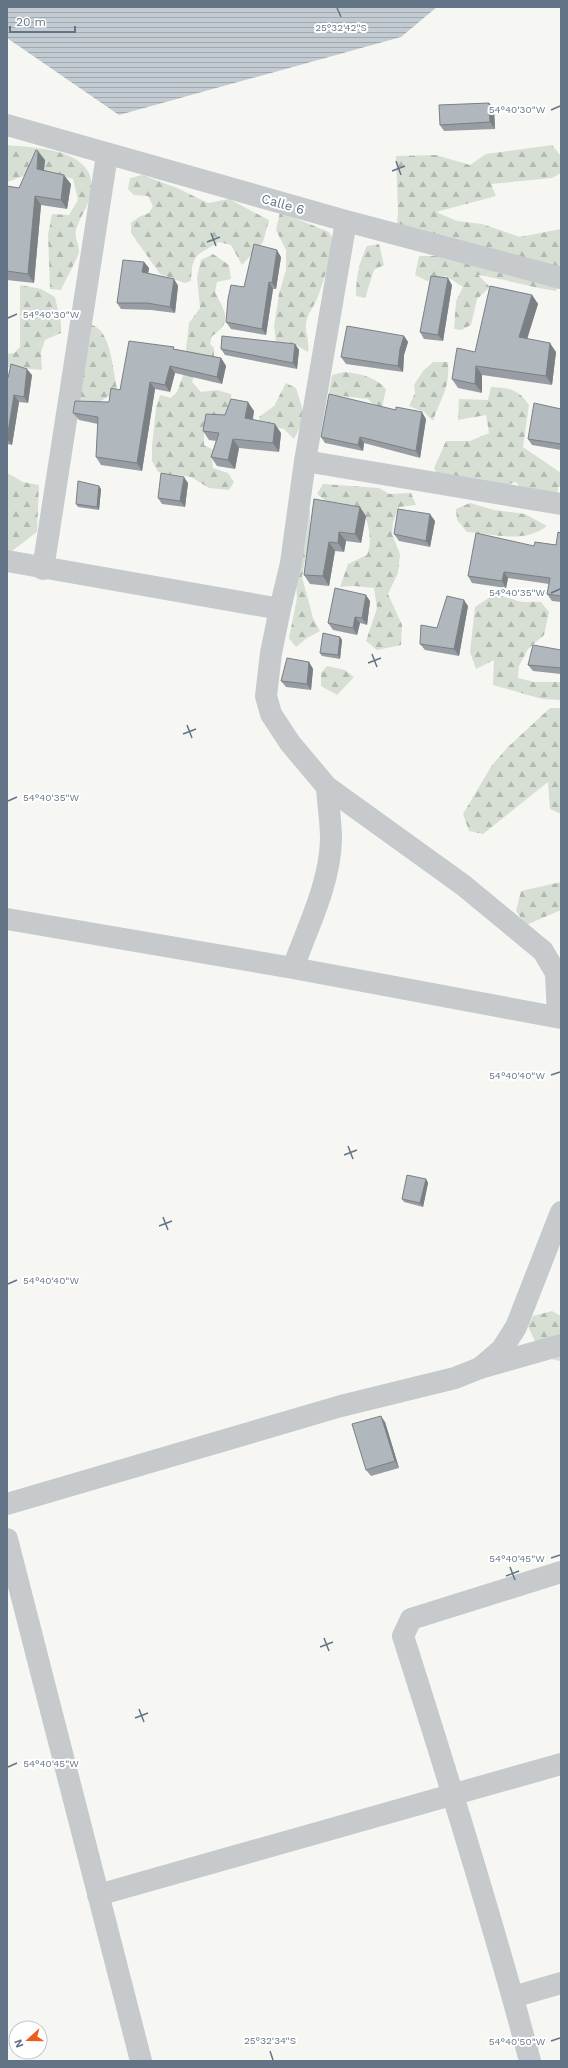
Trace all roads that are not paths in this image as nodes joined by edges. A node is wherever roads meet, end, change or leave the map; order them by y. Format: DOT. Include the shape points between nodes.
graph roads {
  1 [pos="7,125"];
  2 [pos="107,155"];
  3 [pos="346,221"];
  4 [pos="561,278"];
  5 [pos="305,461"];
  6 [pos="561,504"];
  7 [pos="7,561"];
  8 [pos="43,569"];
  9 [pos="280,609"];
  10 [pos="327,787"];
  11 [pos="7,919"];
  12 [pos="293,968"];
  13 [pos="560,1017"];
  14 [pos="561,1212"];
  15 [pos="561,1345"];
  16 [pos="480,1368"];
  17 [pos="7,1504"];
  18 [pos="7,1540"];
  19 [pos="561,1572"];
  20 [pos="561,1764"];
  21 [pos="454,1793"];
  22 [pos="98,1895"];
  23 [pos="561,1983"];
  24 [pos="513,1997"];
  25 [pos="141,2061"];
  26 [pos="530,2061"];
  1 -- 2 [label="street, Calle 6"];
  2 -- 3 [label="street, Calle 6"];
  2 -- 8 [label="street"];
  3 -- 4 [label="street, Calle 6"];
  3 -- 5 [label="street"];
  5 -- 6 [label="street"];
  5 -- 9 [label="street" via="291,563"];
  7 -- 8 [label="street"];
  8 -- 9 [label="street"];
  9 -- 10 [label="street" via="266,696 271,714 290,743"];
  10 -- 12 [label="street" via="331,839 326,872 318,906"];
  10 -- 13 [label="street" via="463,885 543,951 556,973"];
  11 -- 12 [label="street"];
  12 -- 13 [label="street"];
  14 -- 16 [label="street" via="516,1327 502,1349"];
  15 -- 16 [label="street"];
  16 -- 17 [label="street" via="455,1378 342,1406"];
  18 -- 22 [label="street"];
  19 -- 21 [label="street" via="411,1619 403,1636"];
  20 -- 21 [label="street"];
  21 -- 22 [label="street"];
  21 -- 24 [label="street"];
  22 -- 25 [label="street"];
  23 -- 24 [label="street"];
  24 -- 26 [label="street"];
}
